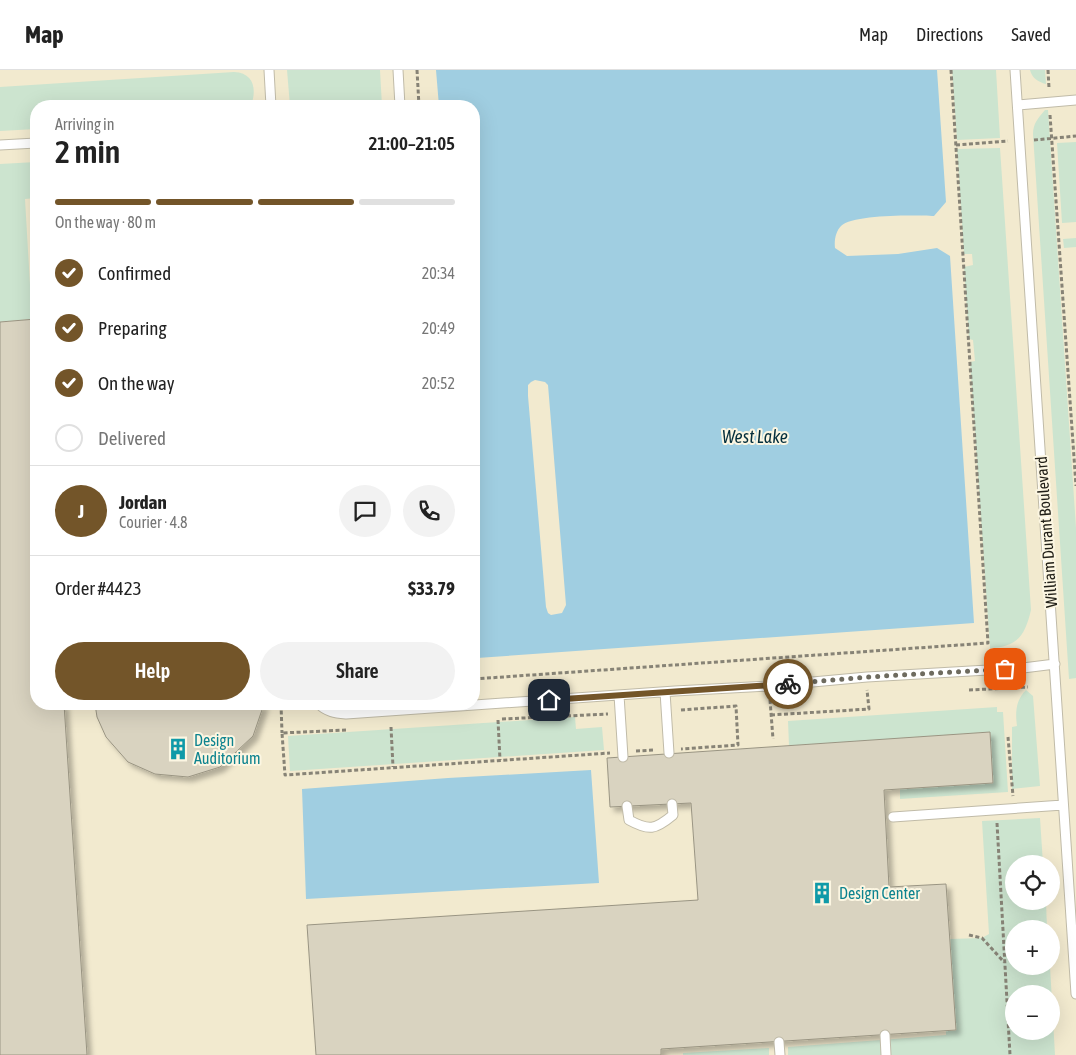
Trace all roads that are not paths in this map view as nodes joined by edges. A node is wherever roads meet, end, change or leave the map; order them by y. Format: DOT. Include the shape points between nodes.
graph roads {
  1 [pos="269,70"];
  2 [pos="398,70"];
  3 [pos="1015,70"];
  4 [pos="271,100"];
  5 [pos="400,100"];
  6 [pos="1076,100"];
  7 [pos="1018,105"];
  8 [pos="30,143"];
  9 [pos="0,145"];
  10 [pos="1055,664"];
  11 [pos="665,692"];
  12 [pos="619,695"];
  13 [pos="480,703"];
  14 [pos="327,710"];
  15 [pos="392,710"];
  16 [pos="669,751"];
  17 [pos="623,754"];
  18 [pos="672,804"];
  19 [pos="1064,805"];
  20 [pos="627,806"];
  21 [pos="893,817"];
  22 [pos="1076,994"];
  23 [pos="885,1035"];
  24 [pos="779,1042"];
  25 [pos="780,1055"];
  26 [pos="886,1055"];
  1 -- 4 [label="lane"];
  2 -- 5 [label="lane"];
  3 -- 7 [label="lane, William Durant Boulevard"];
  6 -- 7 [label="lane"];
  7 -- 10 [label="lane, William Durant Boulevard"];
  8 -- 9 [label="lane"];
  10 -- 11 [label="lane"];
  10 -- 19 [label="lane, William Durant Boulevard"];
  11 -- 12 [label="lane"];
  11 -- 16 [label="lane"];
  12 -- 13 [label="lane"];
  12 -- 17 [label="lane"];
  14 -- 15 [label="lane" via="346,714"];
  18 -- 20 [label="lane" via="673,815 651,829 629,820"];
  19 -- 21 [label="lane"];
  19 -- 22 [label="lane, William Durant Boulevard"];
  23 -- 26 [label="lane"];
  24 -- 25 [label="lane"];
}
